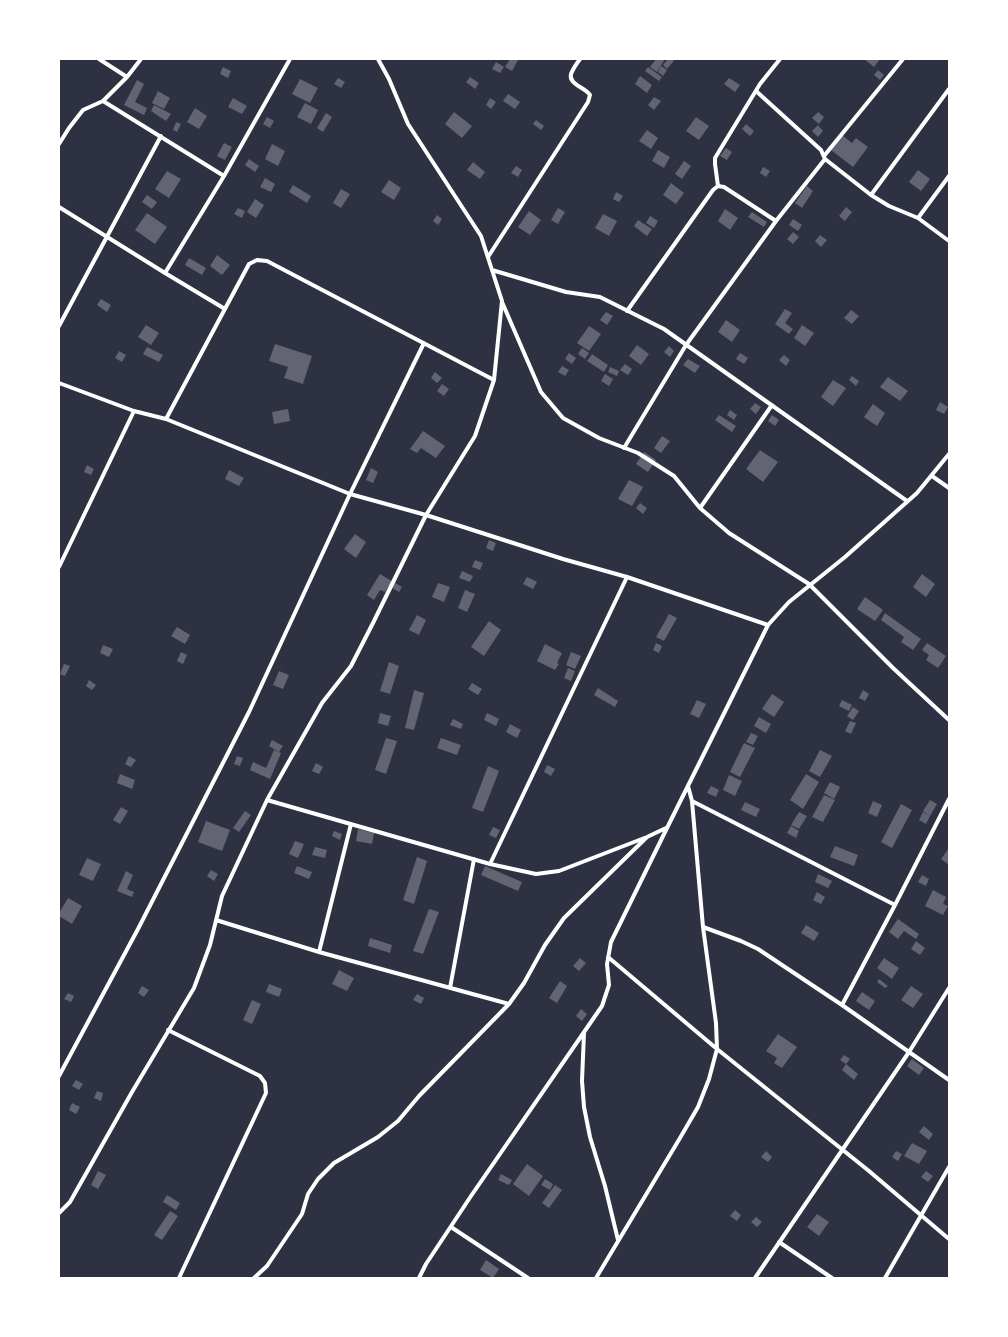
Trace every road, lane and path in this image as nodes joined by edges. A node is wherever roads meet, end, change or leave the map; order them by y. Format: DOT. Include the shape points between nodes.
graph roads {
  1 [pos="98,59"];
  2 [pos="141,59"];
  3 [pos="290,59"];
  4 [pos="378,59"];
  5 [pos="580,59"];
  6 [pos="780,59"];
  7 [pos="903,59"];
  8 [pos="127,77"];
  9 [pos="949,88"];
  10 [pos="756,91"];
  11 [pos="103,101"];
  12 [pos="161,136"];
  13 [pos="59,144"];
  14 [pos="824,157"];
  15 [pos="224,176"];
  16 [pos="949,176"];
  17 [pos="718,186"];
  18 [pos="871,195"];
  19 [pos="59,207"];
  20 [pos="918,218"];
  21 [pos="776,221"];
  22 [pos="106,236"];
  23 [pos="949,241"];
  24 [pos="488,257"];
  25 [pos="492,270"];
  26 [pos="165,273"];
  27 [pos="502,301"];
  28 [pos="224,309"];
  29 [pos="627,311"];
  30 [pos="59,326"];
  31 [pos="424,343"];
  32 [pos="686,344"];
  33 [pos="494,380"];
  34 [pos="59,383"];
  35 [pos="772,405"];
  36 [pos="134,411"];
  37 [pos="166,419"];
  38 [pos="624,448"];
  39 [pos="949,454"];
  40 [pos="932,476"];
  41 [pos="949,488"];
  42 [pos="350,494"];
  43 [pos="907,501"];
  44 [pos="700,508"];
  45 [pos="426,514"];
  46 [pos="59,568"];
  47 [pos="627,577"];
  48 [pos="809,584"];
  49 [pos="768,625"];
  50 [pos="949,720"];
  51 [pos="688,786"];
  52 [pos="267,800"];
  53 [pos="949,800"];
  54 [pos="692,801"];
  55 [pos="350,824"];
  56 [pos="666,828"];
  57 [pos="647,837"];
  58 [pos="474,859"];
  59 [pos="490,864"];
  60 [pos="895,906"];
  61 [pos="216,920"];
  62 [pos="703,927"];
  63 [pos="319,952"];
  64 [pos="608,957"];
  65 [pos="450,988"];
  66 [pos="949,988"];
  67 [pos="944,996"];
  68 [pos="949,998"];
  69 [pos="509,1004"];
  70 [pos="842,1005"];
  71 [pos="168,1030"];
  72 [pos="584,1032"];
  73 [pos="717,1049"];
  74 [pos="909,1052"];
  75 [pos="61,1068"];
  76 [pos="59,1076"];
  77 [pos="949,1080"];
  78 [pos="842,1149"];
  79 [pos="949,1167"];
  80 [pos="59,1213"];
  81 [pos="922,1215"];
  82 [pos="451,1227"];
  83 [pos="949,1239"];
  84 [pos="618,1240"];
  85 [pos="779,1242"];
  86 [pos="526,1277"];
  87 [pos="179,1278"];
  88 [pos="254,1278"];
  89 [pos="419,1278"];
  90 [pos="596,1278"];
  91 [pos="755,1278"];
  92 [pos="832,1278"];
  93 [pos="884,1278"];
  1 -- 8 [label="street"];
  2 -- 8 [label="street"];
  3 -- 15 [label="street"];
  4 -- 24 [label="street" via="408,124 481,236"];
  5 -- 24 [label="street" via="571,74 575,83 588,91 588,102"];
  6 -- 10 [label="street"];
  7 -- 14 [label="street"];
  8 -- 11 [label="street"];
  9 -- 18 [label="street"];
  10 -- 14 [label="street" via="821,150"];
  10 -- 17 [label="street" via="715,158"];
  11 -- 12 [label="street"];
  11 -- 13 [label="street" via="83,110"];
  12 -- 15 [label="street"];
  12 -- 22 [label="street"];
  14 -- 18 [label="street"];
  14 -- 21 [label="street"];
  15 -- 26 [label="street"];
  16 -- 20 [label="street"];
  17 -- 21 [label="street" via="724,187"];
  17 -- 29 [label="street"];
  18 -- 20 [label="street"];
  19 -- 22 [label="street"];
  20 -- 23 [label="street"];
  21 -- 32 [label="street"];
  22 -- 26 [label="street"];
  22 -- 30 [label="street"];
  24 -- 25 [label="street"];
  25 -- 27 [label="street"];
  25 -- 29 [label="street" via="566,292 600,297"];
  26 -- 28 [label="street"];
  27 -- 33 [label="street"];
  27 -- 38 [label="street" via="541,392 563,418 599,438"];
  28 -- 31 [label="street" via="249,264 257,260 267,261"];
  28 -- 37 [label="street"];
  29 -- 32 [label="street" via="664,329"];
  31 -- 33 [label="street"];
  31 -- 42 [label="street"];
  32 -- 35 [label="street"];
  32 -- 38 [label="street"];
  33 -- 45 [label="street" via="475,436"];
  34 -- 36 [label="street"];
  35 -- 43 [label="street"];
  35 -- 44 [label="street"];
  36 -- 37 [label="street"];
  36 -- 46 [label="street"];
  37 -- 42 [label="street"];
  38 -- 44 [label="street" via="638,453 674,476"];
  39 -- 40 [label="street"];
  40 -- 41 [label="street"];
  40 -- 43 [label="street"];
  42 -- 45 [label="street"];
  42 -- 75 [label="street" via="249,712 138,929"];
  43 -- 48 [label="street" via="845,557"];
  44 -- 48 [label="street" via="728,534"];
  45 -- 47 [label="street"];
  45 -- 52 [label="street" via="351,666 322,703"];
  47 -- 49 [label="street"];
  47 -- 59 [label="street"];
  48 -- 49 [label="street"];
  48 -- 50 [label="street" via="892,668"];
  49 -- 51 [label="street"];
  51 -- 54 [label="street"];
  51 -- 56 [label="street"];
  52 -- 55 [label="street"];
  52 -- 61 [label="street" via="222,896"];
  53 -- 60 [label="street"];
  54 -- 60 [label="street"];
  54 -- 62 [label="street"];
  55 -- 58 [label="street"];
  55 -- 63 [label="street"];
  56 -- 57 [label="street"];
  56 -- 64 [label="street" via="612,942"];
  57 -- 59 [label="street" via="559,871 536,874"];
  57 -- 69 [label="street" via="564,918"];
  58 -- 59 [label="street"];
  58 -- 65 [label="street"];
  60 -- 70 [label="street"];
  61 -- 63 [label="street"];
  61 -- 71 [label="street" via="194,988"];
  62 -- 70 [label="street" via="758,950"];
  62 -- 73 [label="street"];
  63 -- 65 [label="street"];
  64 -- 72 [label="street" via="608,985 602,1006"];
  64 -- 73 [label="street"];
  65 -- 69 [label="street"];
  66 -- 67 [label="street"];
  67 -- 68 [label="street"];
  67 -- 74 [label="street"];
  69 -- 88 [label="street" via="418,1096 398,1121 378,1137 334,1163 318,1179 308,1194 302,1214 267,1266"];
  70 -- 74 [label="street"];
  71 -- 80 [label="street" via="70,1202"];
  71 -- 87 [label="street" via="260,1076 265,1083 266,1093"];
  72 -- 82 [label="street"];
  72 -- 84 [label="street" via="584,1107"];
  73 -- 78 [label="street"];
  73 -- 84 [label="street" via="698,1107"];
  74 -- 77 [label="street"];
  74 -- 78 [label="street"];
  75 -- 76 [label="street"];
  78 -- 81 [label="street"];
  78 -- 85 [label="street"];
  79 -- 81 [label="street"];
  81 -- 83 [label="street"];
  81 -- 93 [label="street"];
  82 -- 86 [label="street"];
  82 -- 89 [label="street"];
  84 -- 90 [label="street"];
  85 -- 91 [label="street"];
  85 -- 92 [label="street"];
}
